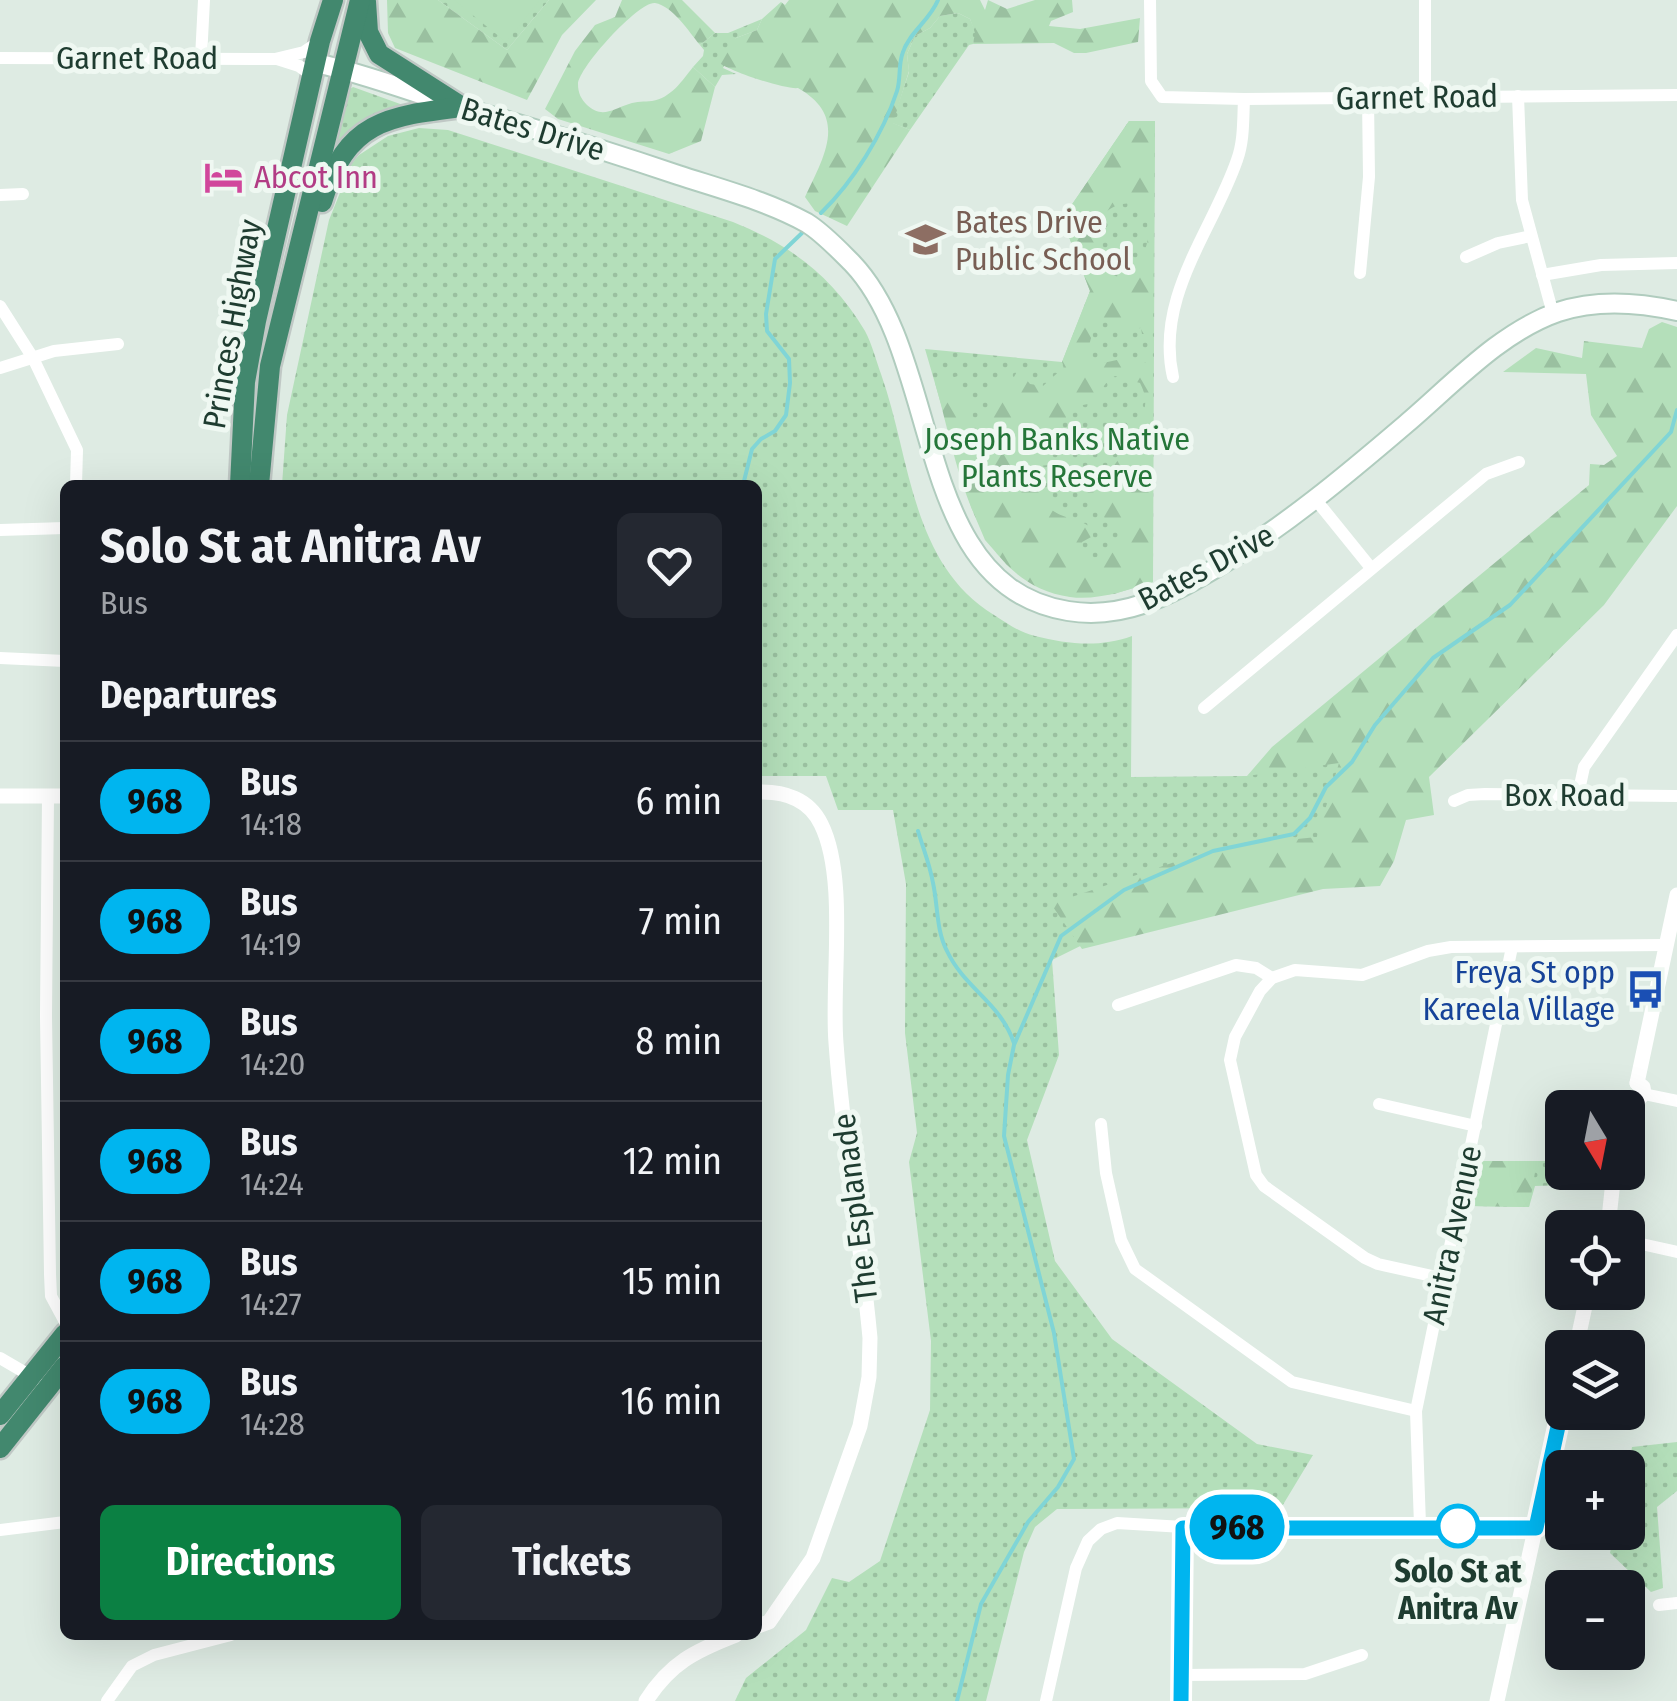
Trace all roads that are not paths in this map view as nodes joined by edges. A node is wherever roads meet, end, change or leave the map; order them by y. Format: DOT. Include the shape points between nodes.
graph roads {
  1 [pos="204,0"];
  2 [pos="333,0"];
  3 [pos="363,0"];
  4 [pos="1150,0"];
  5 [pos="1425,0"];
  6 [pos="320,41"];
  7 [pos="0,58"];
  8 [pos="201,58"];
  9 [pos="275,58"];
  10 [pos="314,69"];
  11 [pos="342,69"];
  12 [pos="1425,96"];
  13 [pos="1518,96"];
  14 [pos="1677,96"];
  15 [pos="1368,98"];
  16 [pos="1244,100"];
  17 [pos="462,108"];
  18 [pos="23,194"];
  19 [pos="0,195"];
  20 [pos="304,228"];
  21 [pos="1531,236"];
  22 [pos="1466,257"];
  23 [pos="1677,264"];
  24 [pos="1360,273"];
  25 [pos="1542,275"];
  26 [pos="0,306"];
  27 [pos="1677,310"];
  28 [pos="1554,314"];
  29 [pos="118,344"];
  30 [pos="33,358"];
  31 [pos="0,368"];
  32 [pos="1173,378"];
  33 [pos="1520,462"];
  34 [pos="76,480"];
  35 [pos="240,480"];
  36 [pos="259,480"];
  37 [pos="1316,500"];
  38 [pos="60,528"];
  39 [pos="0,530"];
  40 [pos="1370,568"];
  41 [pos="1677,635"];
  42 [pos="0,658"];
  43 [pos="60,661"];
  44 [pos="1204,708"];
  45 [pos="764,792"];
  46 [pos="0,796"];
  47 [pos="48,796"];
  48 [pos="60,796"];
  49 [pos="1578,796"];
  50 [pos="1677,796"];
  51 [pos="1454,801"];
  52 [pos="1677,895"];
  53 [pos="1664,944"];
  54 [pos="1512,947"];
  55 [pos="1272,978"];
  56 [pos="1118,1006"];
  57 [pos="1638,1090"];
  58 [pos="1645,1094"];
  59 [pos="1677,1101"];
  60 [pos="1379,1104"];
  61 [pos="1102,1124"];
  62 [pos="1476,1126"];
  63 [pos="1645,1245"];
  64 [pos="1677,1252"];
  65 [pos="1442,1278"];
  66 [pos="60,1313"];
  67 [pos="60,1343"];
  68 [pos="0,1358"];
  69 [pos="60,1369"];
  70 [pos="39,1381"];
  71 [pos="1416,1412"];
  72 [pos="0,1415"];
  73 [pos="1557,1430"];
  74 [pos="0,1448"];
  75 [pos="60,1523"];
  76 [pos="1420,1526"];
  77 [pos="1183,1528"];
  78 [pos="1536,1528"];
  79 [pos="0,1530"];
  80 [pos="1677,1603"];
  81 [pos="1659,1604"];
  82 [pos="762,1625"];
  83 [pos="212,1640"];
  84 [pos="724,1640"];
  85 [pos="1362,1655"];
  86 [pos="1181,1675"];
  87 [pos="106,1701"];
  88 [pos="646,1701"];
  89 [pos="1046,1701"];
  90 [pos="1181,1701"];
  91 [pos="1497,1701"];
  1 -- 8 [label="street"];
  2 -- 6 [label="highway, Princes Highway"];
  3 -- 11 [label="highway, Princes Highway"];
  3 -- 17 [label="highway" via="379,54"];
  4 -- 16 [label="street, Garnet Road" via="1150,74 1157,94"];
  5 -- 12 [label="street"];
  6 -- 9 [label="street, Garnet Road"];
  6 -- 10 [label="highway, Princes Highway"];
  7 -- 8 [label="street, Garnet Road"];
  8 -- 9 [label="street, Garnet Road"];
  9 -- 10 [label="street, Garnet Road"];
  10 -- 11 [label="main road, Bates Drive"];
  10 -- 35 [label="highway, Princes Highway" via="245,382"];
  11 -- 17 [label="main road, Bates Drive"];
  11 -- 20 [label="highway, Princes Highway"];
  12 -- 13 [label="street, Garnet Road"];
  12 -- 15 [label="street, Garnet Road"];
  13 -- 14 [label="street, Garnet Road"];
  13 -- 21 [label="street" via="1520,182"];
  15 -- 16 [label="street, Garnet Road"];
  15 -- 24 [label="street"];
  16 -- 32 [label="street" via="1237,161 1175,300"];
  17 -- 20 [label="highway" via="401,115 365,130 338,160 319,210"];
  17 -- 37 [label="main road, Bates Drive" via="750,199 810,225 835,246 876,294 892,326 971,550 1036,603 1092,613 1150,602 1271,534"];
  18 -- 19 [label="street"];
  20 -- 36 [label="highway, Princes Highway" via="270,366"];
  21 -- 22 [label="street"];
  21 -- 25 [label="street"];
  23 -- 25 [label="street" via="1601,265"];
  25 -- 28 [label="street"];
  26 -- 30 [label="street"];
  27 -- 28 [label="main road, Bates Drive" via="1600,303"];
  28 -- 37 [label="main road, Bates Drive" via="1504,342"];
  29 -- 30 [label="street"];
  30 -- 31 [label="street"];
  30 -- 34 [label="street" via="77,450"];
  33 -- 40 [label="street" via="1486,474"];
  37 -- 40 [label="street"];
  38 -- 39 [label="street"];
  40 -- 44 [label="street"];
  41 -- 49 [label="street" via="1584,767"];
  42 -- 43 [label="street"];
  45 -- 82 [label="street, The Esplanade" via="811,808 827,840 836,902 836,1039 870,1338 860,1426 813,1558"];
  46 -- 47 [label="street"];
  47 -- 48 [label="street"];
  47 -- 66 [label="street" via="50,1274"];
  49 -- 50 [label="street, Box Road"];
  49 -- 51 [label="street, Box Road" via="1486,794"];
  52 -- 53 [label="street"];
  53 -- 54 [label="street"];
  53 -- 57 [label="street"];
  54 -- 55 [label="street" via="1451,946 1362,975 1295,970"];
  54 -- 62 [label="street, Anitra Avenue"];
  55 -- 56 [label="street" via="1236,965"];
  55 -- 65 [label="street" via="1249,1010 1230,1060 1256,1176 1372,1262"];
  58 -- 59 [label="street"];
  60 -- 62 [label="street"];
  61 -- 71 [label="street" via="1121,1240 1135,1269 1292,1382"];
  62 -- 65 [label="street, Anitra Avenue"];
  63 -- 64 [label="street"];
  65 -- 71 [label="street, Anitra Avenue"];
  67 -- 70 [label="highway"];
  68 -- 70 [label="street"];
  69 -- 70 [label="highway"];
  70 -- 72 [label="highway"];
  70 -- 74 [label="highway"];
  71 -- 76 [label="street, Anitra Avenue"];
  73 -- 78 [label="street"];
  75 -- 79 [label="street"];
  76 -- 77 [label="street"];
  76 -- 78 [label="street"];
  77 -- 86 [label="street"];
  77 -- 89 [label="street" via="1117,1523 1088,1541"];
  78 -- 91 [label="street"];
  80 -- 81 [label="street"];
  83 -- 87 [label="street" via="132,1666"];
  84 -- 88 [label="street" via="663,1674"];
  85 -- 86 [label="street" via="1304,1674"];
  86 -- 90 [label="street"];
}
